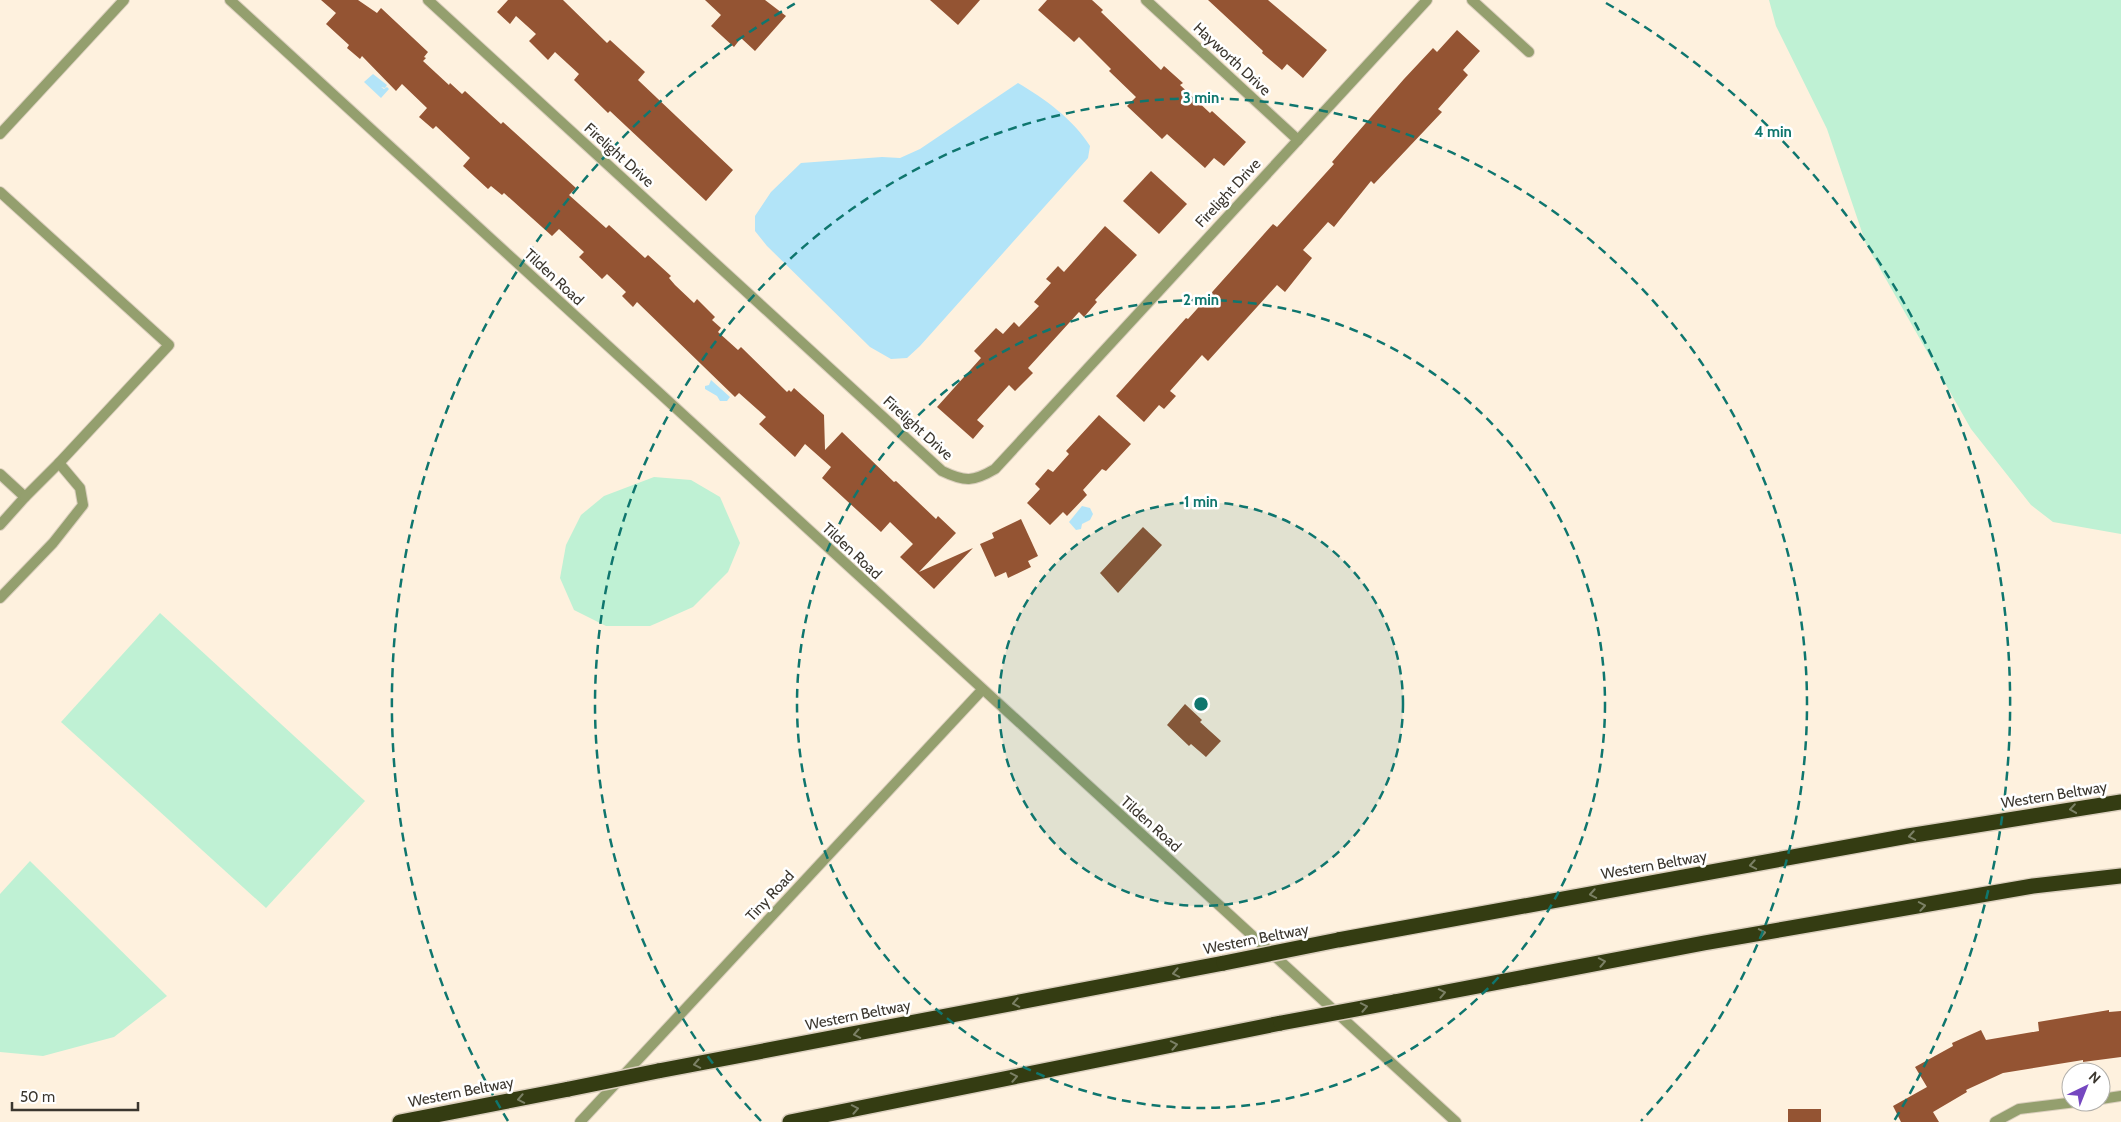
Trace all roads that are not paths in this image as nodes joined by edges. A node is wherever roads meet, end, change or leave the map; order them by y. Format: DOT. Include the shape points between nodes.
graph roads {
  1 [pos="124,0"];
  2 [pos="230,0"];
  3 [pos="428,0"];
  4 [pos="1146,0"];
  5 [pos="1427,0"];
  6 [pos="1472,0"];
  7 [pos="1529,52"];
  8 [pos="0,134"];
  9 [pos="1298,140"];
  10 [pos="0,192"];
  11 [pos="59,463"];
  12 [pos="0,474"];
  13 [pos="25,497"];
  14 [pos="0,525"];
  15 [pos="0,598"];
  16 [pos="982,690"];
  17 [pos="2121,802"];
  18 [pos="2121,876"];
  19 [pos="2061,1104"];
  20 [pos="400,1122"];
  21 [pos="580,1122"];
  22 [pos="790,1122"];
  23 [pos="1456,1122"];
  24 [pos="1995,1122"];
  1 -- 8 [label="street"];
  2 -- 16 [label="street, Tilden Road"];
  3 -- 9 [label="street, Firelight Drive" via="942,471 960,479 978,479 995,468"];
  4 -- 9 [label="street, Hayworth Drive"];
  5 -- 9 [label="street, Firelight Drive"];
  6 -- 7 [label="street"];
  10 -- 11 [label="street" via="169,345"];
  11 -- 13 [label="street"];
  11 -- 15 [label="street" via="80,488 83,505 53,543"];
  12 -- 13 [label="street"];
  13 -- 14 [label="street"];
  16 -- 21 [label="street, Tiny Road"];
  16 -- 23 [label="street, Tilden Road"];
  17 -- 20 [label="highway, Western Beltway, one-way, bridge" via="1908,836 1338,940"];
  22 -- 18 [label="highway, one-way, bridge" via="1281,1023 1704,943 2023,888"];
  19 -- 24 [label="street" via="2019,1109"];
}
